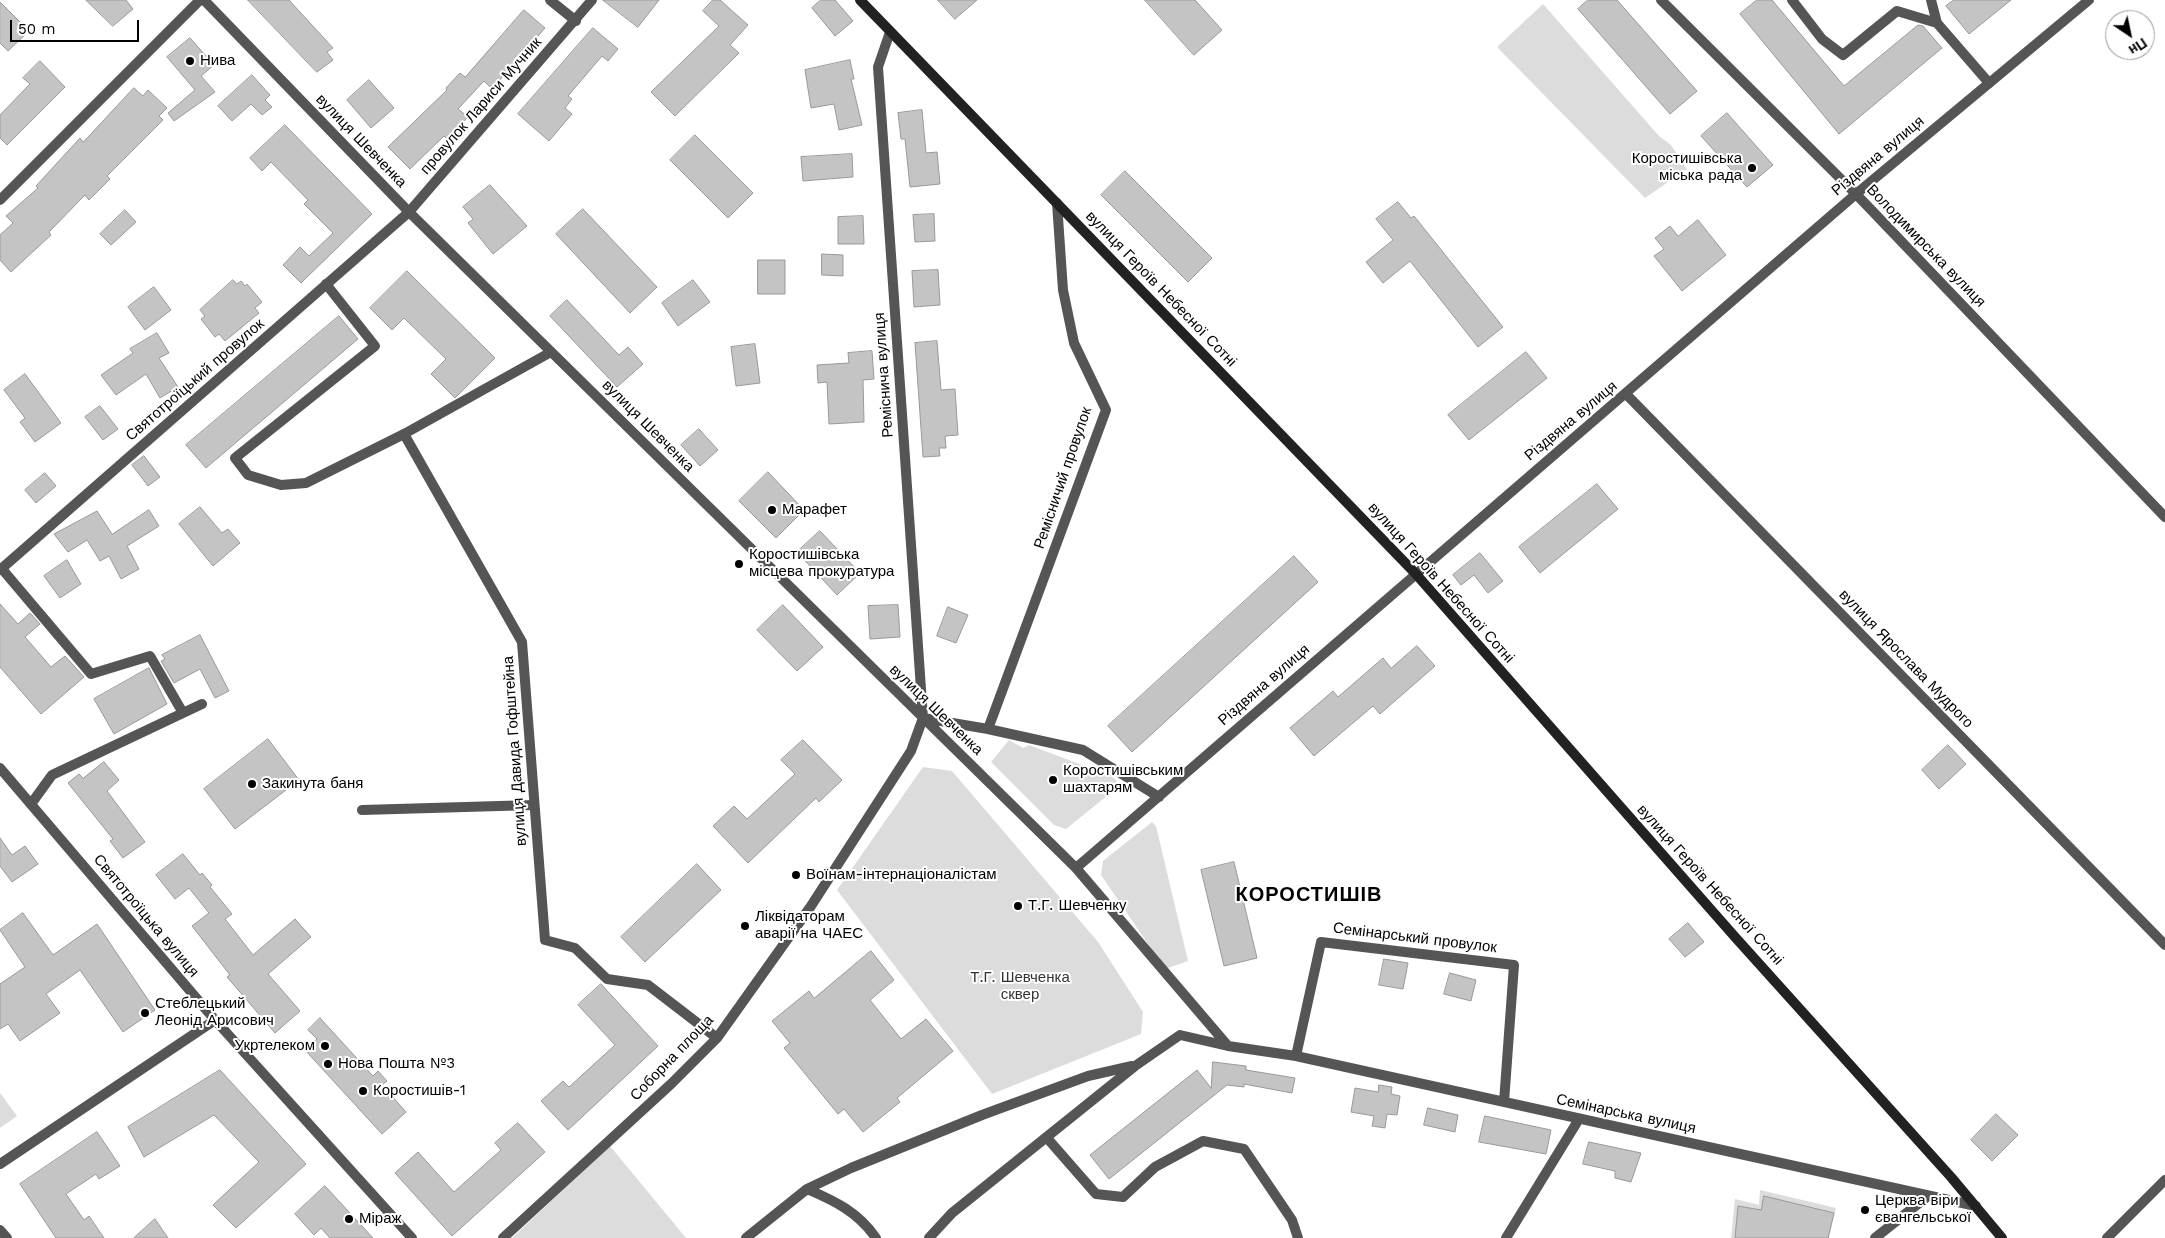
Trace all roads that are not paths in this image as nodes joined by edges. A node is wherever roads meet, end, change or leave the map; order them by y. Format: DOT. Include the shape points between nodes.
graph roads {
  1 [pos="202,0"];
  2 [pos="550,0"];
  3 [pos="592,0"];
  4 [pos="860,0"];
  5 [pos="1661,0"];
  6 [pos="1792,0"];
  7 [pos="1931,0"];
  8 [pos="2089,0"];
  9 [pos="576,21"];
  10 [pos="1937,23"];
  11 [pos="890,32"];
  12 [pos="1989,83"];
  13 [pos="1856,194"];
  14 [pos="0,200"];
  15 [pos="1057,203"];
  16 [pos="409,212"];
  17 [pos="326,284"];
  18 [pos="551,352"];
  19 [pos="1626,394"];
  20 [pos="404,434"];
  21 [pos="2165,518"];
  22 [pos="1,569"];
  23 [pos="1415,573"];
  24 [pos="202,704"];
  25 [pos="183,713"];
  26 [pos="923,718"];
  27 [pos="988,729"];
  28 [pos="0,768"];
  29 [pos="1158,797"];
  30 [pos="31,804"];
  31 [pos="534,806"];
  32 [pos="362,810"];
  33 [pos="1076,868"];
  34 [pos="2165,945"];
  35 [pos="215,1020"];
  36 [pos="717,1038"];
  37 [pos="1228,1046"];
  38 [pos="1296,1056"];
  39 [pos="1135,1066"];
  40 [pos="1504,1102"];
  41 [pos="1579,1119"];
  42 [pos="1047,1138"];
  43 [pos="0,1164"];
  44 [pos="2165,1180"];
  45 [pos="808,1189"];
  46 [pos="1928,1196"];
  47 [pos="1976,1206"];
  48 [pos="0,1230"];
  49 [pos="7,1238"];
  50 [pos="412,1238"];
  51 [pos="503,1238"];
  52 [pos="746,1238"];
  53 [pos="876,1238"];
  54 [pos="929,1238"];
  55 [pos="1298,1238"];
  56 [pos="1506,1238"];
  57 [pos="1876,1238"];
  58 [pos="2002,1238"];
  59 [pos="2106,1238"];
  1 -- 14 [label="street"];
  1 -- 16 [label="street, вулиця Шевченка"];
  2 -- 9 [label="street"];
  3 -- 9 [label="street, провулок Лариси Мучник"];
  4 -- 11 [label="street, вулиця Героїв Небесної Сотні"];
  5 -- 13 [label="street, Володимирська вулиця"];
  6 -- 10 [label="street" via="1822,39 1843,55 1896,11"];
  7 -- 10 [label="street"];
  8 -- 12 [label="street, Різдвяна вулиця"];
  9 -- 16 [label="street, провулок Лариси Мучник"];
  10 -- 12 [label="street"];
  11 -- 15 [label="street, вулиця Героїв Небесної Сотні"];
  11 -- 26 [label="street, Реміснича вулиця" via="878,67"];
  12 -- 13 [label="street, Різдвяна вулиця"];
  13 -- 19 [label="street, Різдвяна вулиця"];
  13 -- 21 [label="street, Володимирська вулиця"];
  15 -- 23 [label="street, вулиця Героїв Небесної Сотні"];
  15 -- 27 [label="street, Ремісничий провулок" via="1063,290 1074,343 1106,410"];
  16 -- 17 [label="street, Святотроїцький провулок"];
  16 -- 18 [label="street, вулиця Шевченка"];
  17 -- 20 [label="street" via="375,346 235,458 248,475 281,485 306,483"];
  17 -- 22 [label="street, Святотроїцький провулок"];
  18 -- 20 [label="street"];
  18 -- 26 [label="street, вулиця Шевченка"];
  19 -- 23 [label="street, Різдвяна вулиця"];
  19 -- 34 [label="street, вулиця Ярослава Мудрого"];
  20 -- 31 [label="street, вулиця Давида Гофштейна" via="522,642"];
  22 -- 25 [label="street" via="91,674 150,656"];
  23 -- 29 [label="street, Різдвяна вулиця"];
  23 -- 47 [label="street, вулиця Героїв Небесної Сотні"];
  24 -- 25 [label="street"];
  25 -- 30 [label="street" via="52,775"];
  26 -- 27 [label="street"];
  26 -- 33 [label="street, вулиця Шевченка"];
  26 -- 36 [label="street, Соборна площа" via="906,759 811,906"];
  27 -- 29 [label="street" via="1083,750"];
  28 -- 30 [label="street, Святотроїцька вулиця"];
  29 -- 33 [label="street, Різдвяна вулиця"];
  30 -- 35 [label="street, Святотроїцька вулиця"];
  31 -- 32 [label="street"];
  31 -- 36 [label="street, вулиця Давида Гофштейна" via="545,940 575,948 607,979 648,985"];
  33 -- 37 [label="street, вулиця Шевченка"];
  35 -- 43 [label="street"];
  35 -- 50 [label="street, Святотроїцька вулиця"];
  36 -- 51 [label="street, Соборна площа"];
  37 -- 38 [label="street, Семінарська вулиця"];
  37 -- 39 [label="street, Семінарська вулиця" via="1180,1035"];
  38 -- 40 [label="street, Семінарська вулиця"];
  38 -- 40 [label="street, Семінарський провулок" via="1321,942 1514,965"];
  39 -- 42 [label="street, Семінарська вулиця"];
  39 -- 45 [label="street" via="1088,1076 982,1115"];
  40 -- 41 [label="street, Семінарська вулиця"];
  41 -- 46 [label="street, Семінарська вулиця"];
  41 -- 56 [label="street"];
  42 -- 54 [label="street, Семінарська вулиця" via="952,1213"];
  42 -- 55 [label="street" via="1096,1194 1123,1197 1155,1167 1204,1140 1244,1149 1292,1220"];
  44 -- 59 [label="street"];
  45 -- 52 [label="street"];
  45 -- 53 [label="street" via="840,1202"];
  46 -- 47 [label="street, Семінарська вулиця"];
  46 -- 57 [label="street"];
  47 -- 58 [label="street"];
  48 -- 49 [label="street"];
}
